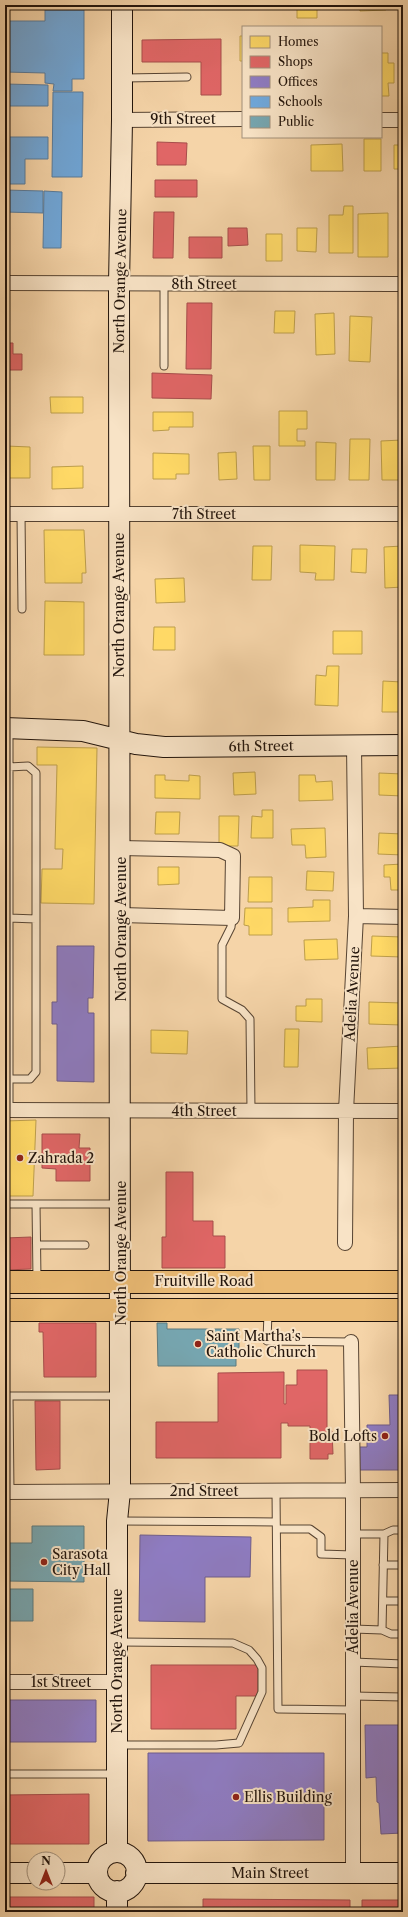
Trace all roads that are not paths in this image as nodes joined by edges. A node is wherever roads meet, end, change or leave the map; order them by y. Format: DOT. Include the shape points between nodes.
graph roads {
  1 [pos="122,5"];
  2 [pos="187,77"];
  3 [pos="122,78"];
  4 [pos="242,119"];
  5 [pos="122,120"];
  6 [pos="382,120"];
  7 [pos="403,120"];
  8 [pos="5,283"];
  9 [pos="119,284"];
  10 [pos="164,284"];
  11 [pos="403,284"];
  12 [pos="164,366"];
  13 [pos="5,514"];
  14 [pos="22,514"];
  15 [pos="119,514"];
  16 [pos="403,514"];
  17 [pos="22,609"];
  18 [pos="7,728"];
  19 [pos="119,740"];
  20 [pos="354,745"];
  21 [pos="403,745"];
  22 [pos="9,767"];
  23 [pos="120,848"];
  24 [pos="121,914"];
  25 [pos="356,916"];
  26 [pos="403,917"];
  27 [pos="9,918"];
  28 [pos="232,918"];
  29 [pos="36,919"];
  30 [pos="9,1079"];
  31 [pos="7,1110"];
  32 [pos="121,1111"];
  33 [pos="251,1111"];
  34 [pos="346,1111"];
  35 [pos="403,1111"];
  36 [pos="5,1204"];
  37 [pos="36,1204"];
  38 [pos="121,1204"];
  39 [pos="345,1243"];
  40 [pos="37,1245"];
  41 [pos="85,1245"];
  42 [pos="121,1281"];
  43 [pos="5,1282"];
  44 [pos="37,1282"];
  45 [pos="403,1282"];
  46 [pos="121,1309"];
  47 [pos="5,1310"];
  48 [pos="268,1310"];
  49 [pos="403,1310"];
  50 [pos="351,1342"];
  51 [pos="7,1396"];
  52 [pos="120,1396"];
  53 [pos="353,1490"];
  54 [pos="403,1490"];
  55 [pos="120,1491"];
  56 [pos="276,1491"];
  57 [pos="7,1492"];
  58 [pos="117,1521"];
  59 [pos="276,1522"];
  60 [pos="276,1530"];
  61 [pos="403,1530"];
  62 [pos="353,1534"];
  63 [pos="384,1534"];
  64 [pos="353,1555"];
  65 [pos="383,1565"];
  66 [pos="403,1565"];
  67 [pos="383,1601"];
  68 [pos="403,1601"];
  69 [pos="353,1629"];
  70 [pos="382,1630"];
  71 [pos="403,1634"];
  72 [pos="116,1642"];
  73 [pos="353,1662"];
  74 [pos="403,1664"];
  75 [pos="5,1682"];
  76 [pos="116,1682"];
  77 [pos="353,1696"];
  78 [pos="403,1697"];
  79 [pos="353,1710"];
  80 [pos="116,1745"];
  81 [pos="5,1774"];
  82 [pos="116,1774"];
  83 [pos="117,1852"];
  84 [pos="5,1873"];
  85 [pos="26,1873"];
  86 [pos="66,1873"];
  87 [pos="97,1873"];
  88 [pos="136,1873"];
  89 [pos="353,1873"];
  90 [pos="403,1873"];
  91 [pos="117,1891"];
  92 [pos="117,1912"];
  1 -- 3 [label="street, North Orange Avenue"];
  2 -- 3 [label="lane"];
  3 -- 5 [label="street, North Orange Avenue"];
  4 -- 5 [label="street, 9th Street"];
  5 -- 9 [label="street, North Orange Avenue"];
  6 -- 7 [label="street"];
  8 -- 9 [label="street, 8th Street"];
  9 -- 10 [label="street, 8th Street"];
  9 -- 15 [label="street, North Orange Avenue"];
  10 -- 11 [label="street, 8th Street"];
  10 -- 12 [label="lane"];
  13 -- 14 [label="street, 7th Street"];
  14 -- 15 [label="street, 7th Street"];
  14 -- 17 [label="lane"];
  15 -- 16 [label="street, 7th Street"];
  15 -- 19 [label="street, North Orange Avenue"];
  18 -- 19 [label="street, 6th Street" via="83,731"];
  18 -- 22 [label="lane"];
  19 -- 20 [label="street, 6th Street" via="164,747"];
  19 -- 23 [label="street, North Orange Avenue"];
  20 -- 21 [label="street, 6th Street"];
  20 -- 25 [label="street, Adelia Avenue"];
  22 -- 27 [label="lane"];
  22 -- 29 [label="lane" via="28,766 36,773"];
  23 -- 24 [label="street, North Orange Avenue"];
  23 -- 28 [label="street" via="220,850 233,856"];
  24 -- 28 [label="street"];
  24 -- 32 [label="street, North Orange Avenue"];
  25 -- 26 [label="street"];
  25 -- 34 [label="street, Adelia Avenue"];
  27 -- 29 [label="lane"];
  27 -- 30 [label="lane"];
  28 -- 33 [label="lane" via="231,927 222,945 222,999 242,1010 250,1019"];
  29 -- 30 [label="lane" via="36,1072 30,1079"];
  30 -- 31 [label="lane"];
  31 -- 32 [label="street, 4th Street"];
  32 -- 33 [label="street, 4th Street"];
  32 -- 38 [label="street, North Orange Avenue"];
  33 -- 34 [label="street, 4th Street"];
  34 -- 35 [label="street, 4th Street"];
  34 -- 39 [label="street, Adelia Avenue"];
  36 -- 37 [label="lane"];
  37 -- 38 [label="lane"];
  37 -- 40 [label="lane"];
  38 -- 42 [label="street, North Orange Avenue"];
  40 -- 41 [label="lane"];
  40 -- 44 [label="lane"];
  42 -- 44 [label="main road, Fruitville Road"];
  42 -- 45 [label="main road, Fruitville Road"];
  42 -- 46 [label="street, North Orange Avenue"];
  43 -- 44 [label="main road, Fruitville Road"];
  46 -- 47 [label="main road, Fruitville Road"];
  46 -- 48 [label="main road, Fruitville Road"];
  46 -- 52 [label="street, North Orange Avenue"];
  48 -- 49 [label="main road, Fruitville Road"];
  48 -- 50 [label="lane" via="267,1341"];
  50 -- 53 [label="street, Adelia Avenue"];
  51 -- 52 [label="lane"];
  51 -- 57 [label="lane"];
  52 -- 55 [label="street, North Orange Avenue"];
  53 -- 54 [label="street, 2nd Street"];
  53 -- 56 [label="street, 2nd Street"];
  53 -- 62 [label="street, Adelia Avenue"];
  55 -- 56 [label="street, 2nd Street"];
  55 -- 57 [label="street, 2nd Street"];
  55 -- 58 [label="street, North Orange Avenue"];
  56 -- 59 [label="lane"];
  58 -- 59 [label="lane"];
  58 -- 72 [label="street, North Orange Avenue"];
  59 -- 60 [label="lane"];
  60 -- 64 [label="lane" via="310,1529 321,1537 321,1554"];
  60 -- 79 [label="lane" via="278,1709"];
  61 -- 63 [label="lane" via="392,1530"];
  62 -- 63 [label="lane"];
  62 -- 64 [label="street, Adelia Avenue"];
  63 -- 65 [label="lane"];
  64 -- 69 [label="street, Adelia Avenue"];
  65 -- 66 [label="lane"];
  65 -- 67 [label="lane"];
  67 -- 68 [label="lane"];
  67 -- 70 [label="lane"];
  69 -- 70 [label="lane"];
  69 -- 73 [label="street, Adelia Avenue"];
  70 -- 71 [label="lane" via="391,1634"];
  72 -- 76 [label="street, North Orange Avenue"];
  72 -- 80 [label="lane" via="233,1643 249,1650 262,1668 262,1692 239,1743"];
  73 -- 74 [label="lane"];
  73 -- 77 [label="street, Adelia Avenue"];
  75 -- 76 [label="street, 1st Street"];
  76 -- 80 [label="street, North Orange Avenue"];
  77 -- 78 [label="lane"];
  77 -- 79 [label="street, Adelia Avenue"];
  79 -- 89 [label="street, Adelia Avenue"];
  80 -- 82 [label="street, North Orange Avenue"];
  81 -- 82 [label="lane"];
  82 -- 83 [label="street, North Orange Avenue"];
  83 -- 87 [label="street" via="105,1856 100,1861"];
  83 -- 88 [label="street" via="133,1861"];
  84 -- 85 [label="street"];
  86 -- 87 [label="street"];
  87 -- 91 [label="street" via="102,1886"];
  88 -- 89 [label="street, Main Street"];
  88 -- 91 [label="street" via="132,1885"];
  89 -- 90 [label="street, Main Street"];
  91 -- 92 [label="street"];
}
